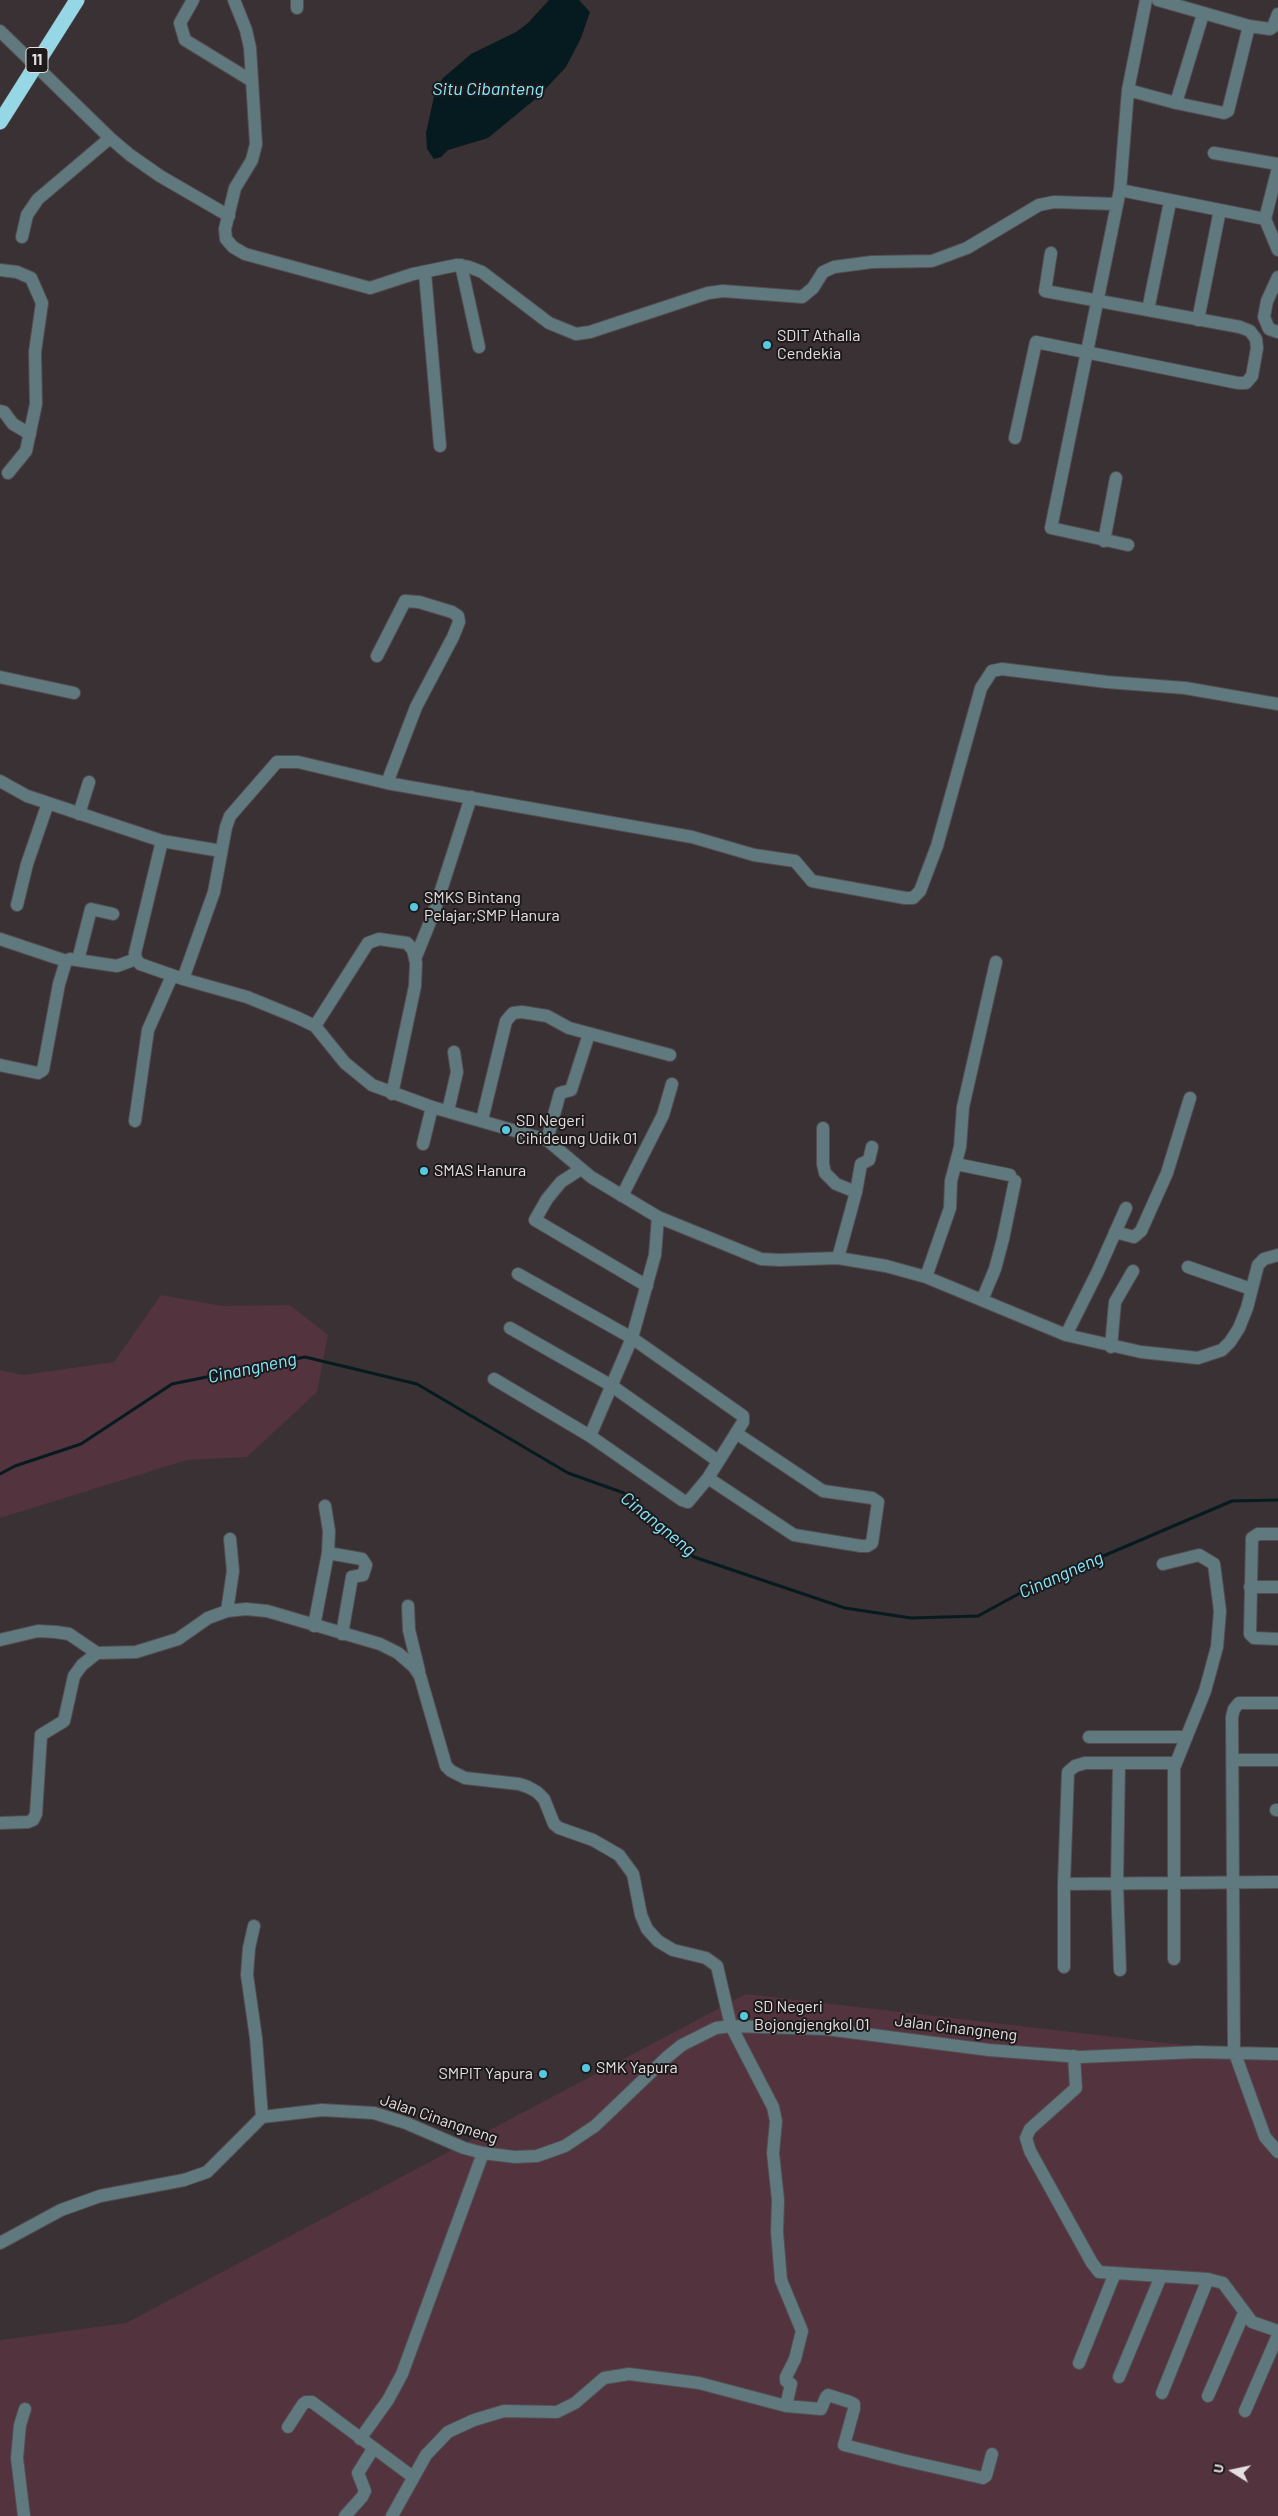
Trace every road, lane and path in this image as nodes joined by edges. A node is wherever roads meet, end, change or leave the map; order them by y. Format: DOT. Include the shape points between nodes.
graph roads {
  1 [pos="77,0"];
  2 [pos="193,0"];
  3 [pos="234,0"];
  4 [pos="1146,0"];
  5 [pos="1158,0"];
  6 [pos="1203,14"];
  7 [pos="1278,14"];
  8 [pos="1249,26"];
  9 [pos="0,31"];
  10 [pos="35,64"];
  11 [pos="252,81"];
  12 [pos="1128,90"];
  13 [pos="1176,103"];
  14 [pos="0,122"];
  15 [pos="110,138"];
  16 [pos="1214,153"];
  17 [pos="1278,164"];
  18 [pos="1278,168"];
  19 [pos="1120,190"];
  20 [pos="1170,202"];
  21 [pos="1117,204"];
  22 [pos="1220,210"];
  23 [pos="229,216"];
  24 [pos="1265,219"];
  25 [pos="22,237"];
  26 [pos="1278,250"];
  27 [pos="1051,253"];
  28 [pos="461,265"];
  29 [pos="0,270"];
  30 [pos="425,273"];
  31 [pos="1278,277"];
  32 [pos="1097,300"];
  33 [pos="1148,310"];
  34 [pos="1198,320"];
  35 [pos="1278,332"];
  36 [pos="479,347"];
  37 [pos="1087,352"];
  38 [pos="0,411"];
  39 [pos="30,434"];
  40 [pos="1015,438"];
  41 [pos="440,446"];
  42 [pos="8,473"];
  43 [pos="1116,478"];
  44 [pos="1104,541"];
  45 [pos="1128,545"];
  46 [pos="377,656"];
  47 [pos="0,677"];
  48 [pos="74,693"];
  49 [pos="1278,704"];
  50 [pos="0,781"];
  51 [pos="89,782"];
  52 [pos="387,783"];
  53 [pos="471,797"];
  54 [pos="48,803"];
  55 [pos="78,814"];
  56 [pos="162,841"];
  57 [pos="221,851"];
  58 [pos="17,905"];
  59 [pos="113,914"];
  60 [pos="0,938"];
  61 [pos="136,959"];
  62 [pos="415,959"];
  63 [pos="72,961"];
  64 [pos="996,962"];
  65 [pos="178,978"];
  66 [pos="315,1026"];
  67 [pos="589,1034"];
  68 [pos="454,1052"];
  69 [pos="670,1054"];
  70 [pos="0,1065"];
  71 [pos="672,1084"];
  72 [pos="392,1094"];
  73 [pos="1190,1098"];
  74 [pos="432,1107"];
  75 [pos="448,1111"];
  76 [pos="482,1120"];
  77 [pos="135,1121"];
  78 [pos="823,1128"];
  79 [pos="546,1140"];
  80 [pos="423,1144"];
  81 [pos="872,1147"];
  82 [pos="956,1164"];
  83 [pos="581,1169"];
  84 [pos="856,1192"];
  85 [pos="622,1196"];
  86 [pos="1126,1208"];
  87 [pos="658,1217"];
  88 [pos="1115,1232"];
  89 [pos="1278,1254"];
  90 [pos="838,1258"];
  91 [pos="1188,1267"];
  92 [pos="1133,1271"];
  93 [pos="518,1274"];
  94 [pos="926,1277"];
  95 [pos="647,1286"];
  96 [pos="1251,1289"];
  97 [pos="982,1300"];
  98 [pos="510,1328"];
  99 [pos="1066,1335"];
  100 [pos="632,1338"];
  101 [pos="1111,1347"];
  102 [pos="494,1379"];
  103 [pos="612,1386"];
  104 [pos="736,1433"];
  105 [pos="590,1436"];
  106 [pos="718,1461"];
  107 [pos="708,1478"];
  108 [pos="324,1506"];
  109 [pos="1278,1534"];
  110 [pos="230,1539"];
  111 [pos="328,1553"];
  112 [pos="1163,1564"];
  113 [pos="1250,1587"];
  114 [pos="1278,1587"];
  115 [pos="408,1606"];
  116 [pos="227,1611"];
  117 [pos="314,1626"];
  118 [pos="342,1634"];
  119 [pos="1278,1639"];
  120 [pos="0,1640"];
  121 [pos="96,1653"];
  122 [pos="420,1676"];
  123 [pos="1278,1703"];
  124 [pos="1089,1737"];
  125 [pos="1185,1737"];
  126 [pos="1232,1760"];
  127 [pos="1278,1760"];
  128 [pos="1119,1763"];
  129 [pos="1175,1764"];
  130 [pos="0,1823"];
  131 [pos="1234,1882"];
  132 [pos="1278,1882"];
  133 [pos="1172,1883"];
  134 [pos="1064,1884"];
  135 [pos="1117,1884"];
  136 [pos="254,1926"];
  137 [pos="1174,1958"];
  138 [pos="1064,1967"];
  139 [pos="1120,1970"];
  140 [pos="731,2026"];
  141 [pos="1234,2052"];
  142 [pos="1278,2054"];
  143 [pos="1074,2056"];
  144 [pos="262,2117"];
  145 [pos="1278,2152"];
  146 [pos="483,2154"];
  147 [pos="0,2243"];
  148 [pos="1115,2273"];
  149 [pos="1161,2276"];
  150 [pos="1208,2279"];
  151 [pos="1244,2312"];
  152 [pos="1278,2333"];
  153 [pos="1079,2362"];
  154 [pos="1119,2377"];
  155 [pos="1162,2394"];
  156 [pos="1208,2396"];
  157 [pos="786,2406"];
  158 [pos="25,2409"];
  159 [pos="1246,2411"];
  160 [pos="288,2427"];
  161 [pos="360,2439"];
  162 [pos="373,2449"];
  163 [pos="992,2454"];
  164 [pos="413,2477"];
  165 [pos="24,2516"];
  166 [pos="345,2516"];
  167 [pos="392,2516"];
  1 -- 10 [label="highway, 11"];
  2 -- 11 [label="street" via="180,23 184,40"];
  3 -- 11 [label="street" via="246,30"];
  4 -- 12 [label="street"];
  5 -- 6 [label="street"];
  6 -- 8 [label="street"];
  6 -- 13 [label="street"];
  7 -- 8 [label="street" via="1270,29"];
  8 -- 13 [label="street" via="1228,111 1224,113"];
  9 -- 10 [label="street"];
  10 -- 14 [label="highway, 11"];
  10 -- 15 [label="street"];
  11 -- 23 [label="street" via="256,144 252,160 235,188"];
  12 -- 13 [label="street"];
  12 -- 19 [label="street"];
  15 -- 23 [label="street" via="147,168"];
  15 -- 25 [label="street" via="38,199 27,215"];
  16 -- 17 [label="street"];
  18 -- 24 [label="street"];
  19 -- 20 [label="street"];
  19 -- 21 [label="street"];
  20 -- 22 [label="street"];
  20 -- 33 [label="street"];
  21 -- 28 [label="street" via="1054,202 1039,205 951,256 932,261 872,262 834,267 823,272 813,288 802,297 723,291 698,295 576,334 549,323 482,272"];
  21 -- 32 [label="street"];
  22 -- 24 [label="street"];
  22 -- 34 [label="street"];
  23 -- 30 [label="street" via="226,239 245,254 370,288"];
  24 -- 26 [label="street"];
  27 -- 32 [label="street" via="1045,291"];
  28 -- 30 [label="street"];
  28 -- 36 [label="street"];
  29 -- 39 [label="street" via="31,278 42,303 35,352 36,404"];
  30 -- 41 [label="street"];
  31 -- 35 [label="street" via="1264,317 1269,329"];
  32 -- 33 [label="street"];
  32 -- 37 [label="street"];
  33 -- 34 [label="street"];
  34 -- 37 [label="street" via="1250,331 1256,339 1252,376 1246,383 1238,384"];
  37 -- 40 [label="street" via="1036,342"];
  37 -- 44 [label="street" via="1051,528"];
  38 -- 39 [label="street"];
  39 -- 42 [label="street" via="22,458"];
  43 -- 44 [label="street"];
  44 -- 45 [label="street"];
  46 -- 52 [label="street" via="405,601 419,602 458,616 453,637 416,707"];
  47 -- 48 [label="street"];
  49 -- 53 [label="street" via="1185,688 1002,669 992,672 981,688 937,846 920,891 913,898 812,881 799,865 790,860 754,855 692,837"];
  50 -- 54 [label="street"];
  51 -- 55 [label="street"];
  52 -- 53 [label="street"];
  52 -- 57 [label="street" via="298,762 277,762 230,816"];
  53 -- 62 [label="street" via="434,912"];
  54 -- 55 [label="street"];
  54 -- 58 [label="street"];
  55 -- 56 [label="street"];
  56 -- 57 [label="street"];
  56 -- 61 [label="street"];
  57 -- 65 [label="street" via="214,892"];
  59 -- 63 [label="street" via="91,909"];
  60 -- 63 [label="street"];
  61 -- 63 [label="street" via="117,966"];
  61 -- 65 [label="street" via="148,968"];
  62 -- 66 [label="street" via="407,943 379,939 368,943"];
  62 -- 72 [label="street" via="413,998"];
  63 -- 70 [label="street" via="59,984 43,1070 38,1073"];
  64 -- 82 [label="street" via="963,1107"];
  65 -- 66 [label="street" via="247,997"];
  65 -- 77 [label="street" via="148,1030"];
  66 -- 72 [label="street" via="361,1078"];
  67 -- 69 [label="street"];
  67 -- 76 [label="street" via="568,1028 547,1016 517,1011 508,1016"];
  67 -- 79 [label="street" via="571,1090 560,1092"];
  68 -- 75 [label="street" via="457,1072"];
  71 -- 85 [label="street" via="663,1115"];
  72 -- 74 [label="street"];
  73 -- 88 [label="street" via="1167,1173 1141,1231 1134,1237"];
  74 -- 75 [label="street"];
  74 -- 80 [label="street"];
  75 -- 76 [label="street"];
  76 -- 79 [label="street"];
  78 -- 84 [label="street" via="822,1164 825,1174 836,1184"];
  79 -- 83 [label="street"];
  81 -- 84 [label="street" via="869,1160 861,1164"];
  82 -- 94 [label="street" via="951,1181 950,1208"];
  82 -- 97 [label="street" via="1012,1178 1003,1239"];
  83 -- 85 [label="street"];
  83 -- 95 [label="street" via="561,1182 535,1220"];
  84 -- 90 [label="street"];
  85 -- 87 [label="street"];
  86 -- 88 [label="street"];
  87 -- 90 [label="street" via="761,1259"];
  87 -- 95 [label="street" via="655,1255"];
  88 -- 99 [label="street"];
  89 -- 96 [label="street" via="1258,1265"];
  90 -- 94 [label="street"];
  91 -- 96 [label="street"];
  92 -- 101 [label="street" via="1115,1302"];
  93 -- 100 [label="street"];
  94 -- 97 [label="street"];
  95 -- 100 [label="street"];
  96 -- 101 [label="street" via="1239,1328 1222,1350 1212,1355 1178,1357"];
  97 -- 99 [label="street"];
  98 -- 103 [label="street"];
  99 -- 101 [label="street"];
  100 -- 103 [label="street"];
  100 -- 104 [label="street" via="738,1411 743,1422"];
  102 -- 105 [label="street"];
  103 -- 105 [label="street"];
  103 -- 106 [label="street"];
  104 -- 106 [label="street"];
  104 -- 107 [label="street" via="823,1491 872,1498 878,1502 872,1543 861,1546 794,1535"];
  105 -- 107 [label="street" via="688,1502"];
  106 -- 107 [label="street"];
  108 -- 111 [label="street" via="329,1531"];
  109 -- 113 [label="street" via="1258,1534 1252,1538"];
  110 -- 116 [label="street" via="233,1571"];
  111 -- 117 [label="street"];
  111 -- 118 [label="street" via="362,1559 366,1565 363,1575 352,1577"];
  112 -- 125 [label="street" via="1199,1555 1214,1564 1216,1574 1220,1611 1217,1647 1205,1691"];
  113 -- 114 [label="street"];
  113 -- 119 [label="street" via="1250,1634 1254,1638"];
  115 -- 122 [label="street" via="409,1630"];
  116 -- 117 [label="street" via="267,1611"];
  116 -- 121 [label="street" via="208,1618 178,1640 136,1652"];
  117 -- 118 [label="street"];
  118 -- 122 [label="street" via="380,1644 398,1653"];
  120 -- 121 [label="street" via="38,1631 56,1632 69,1634"];
  121 -- 130 [label="street" via="74,1676 64,1721 41,1735 34,1820"];
  122 -- 140 [label="street" via="446,1766 457,1776 528,1787 544,1799 554,1824 559,1828 593,1840 619,1855 633,1874 641,1916 658,1941 673,1950 706,1958 717,1966"];
  123 -- 126 [label="street" via="1239,1703 1234,1709"];
  124 -- 125 [label="street"];
  125 -- 129 [label="street"];
  126 -- 127 [label="street"];
  126 -- 131 [label="street"];
  128 -- 129 [label="street"];
  128 -- 134 [label="street" via="1085,1763 1068,1772"];
  128 -- 135 [label="street"];
  129 -- 133 [label="street"];
  131 -- 132 [label="street"];
  131 -- 133 [label="street"];
  131 -- 141 [label="street"];
  133 -- 135 [label="street"];
  133 -- 137 [label="street"];
  134 -- 135 [label="street"];
  134 -- 138 [label="street"];
  135 -- 139 [label="street"];
  136 -- 144 [label="street" via="248,1975"];
  140 -- 143 [label="street, Jalan Cinangneng" via="826,2029 989,2050"];
  140 -- 146 [label="street, Jalan Cinangneng" via="716,2028 682,2045 636,2084 595,2126 565,2146 537,2156"];
  140 -- 157 [label="street" via="773,2107 776,2121 773,2153 781,2280 802,2330 795,2359 785,2381 791,2384"];
  141 -- 142 [label="street, Jalan Cinangneng"];
  141 -- 143 [label="street, Jalan Cinangneng"];
  141 -- 145 [label="street" via="1265,2137"];
  143 -- 148 [label="street" via="1076,2088 1030,2129 1026,2138 1030,2151 1092,2263 1099,2272"];
  144 -- 146 [label="street, Jalan Cinangneng" via="322,2110 374,2113"];
  144 -- 147 [label="street" via="206,2172 184,2180 100,2196 61,2210"];
  146 -- 161 [label="street" via="402,2374"];
  148 -- 149 [label="street"];
  148 -- 153 [label="street"];
  149 -- 150 [label="street"];
  149 -- 154 [label="street"];
  150 -- 151 [label="street" via="1223,2282"];
  150 -- 155 [label="street"];
  151 -- 152 [label="street" via="1252,2322"];
  151 -- 156 [label="street"];
  152 -- 159 [label="street"];
  157 -- 163 [label="street" via="821,2409 828,2395 850,2402 854,2409 844,2445 903,2460 983,2478"];
  157 -- 164 [label="street" via="700,2383 629,2374 604,2378 575,2403 557,2412 504,2410 448,2432 426,2455"];
  158 -- 165 [label="street" via="17,2458"];
  160 -- 161 [label="street" via="303,2404 309,2401"];
  161 -- 162 [label="street"];
  162 -- 164 [label="street"];
  162 -- 166 [label="street" via="358,2473 365,2491"];
  164 -- 167 [label="street"];
}
